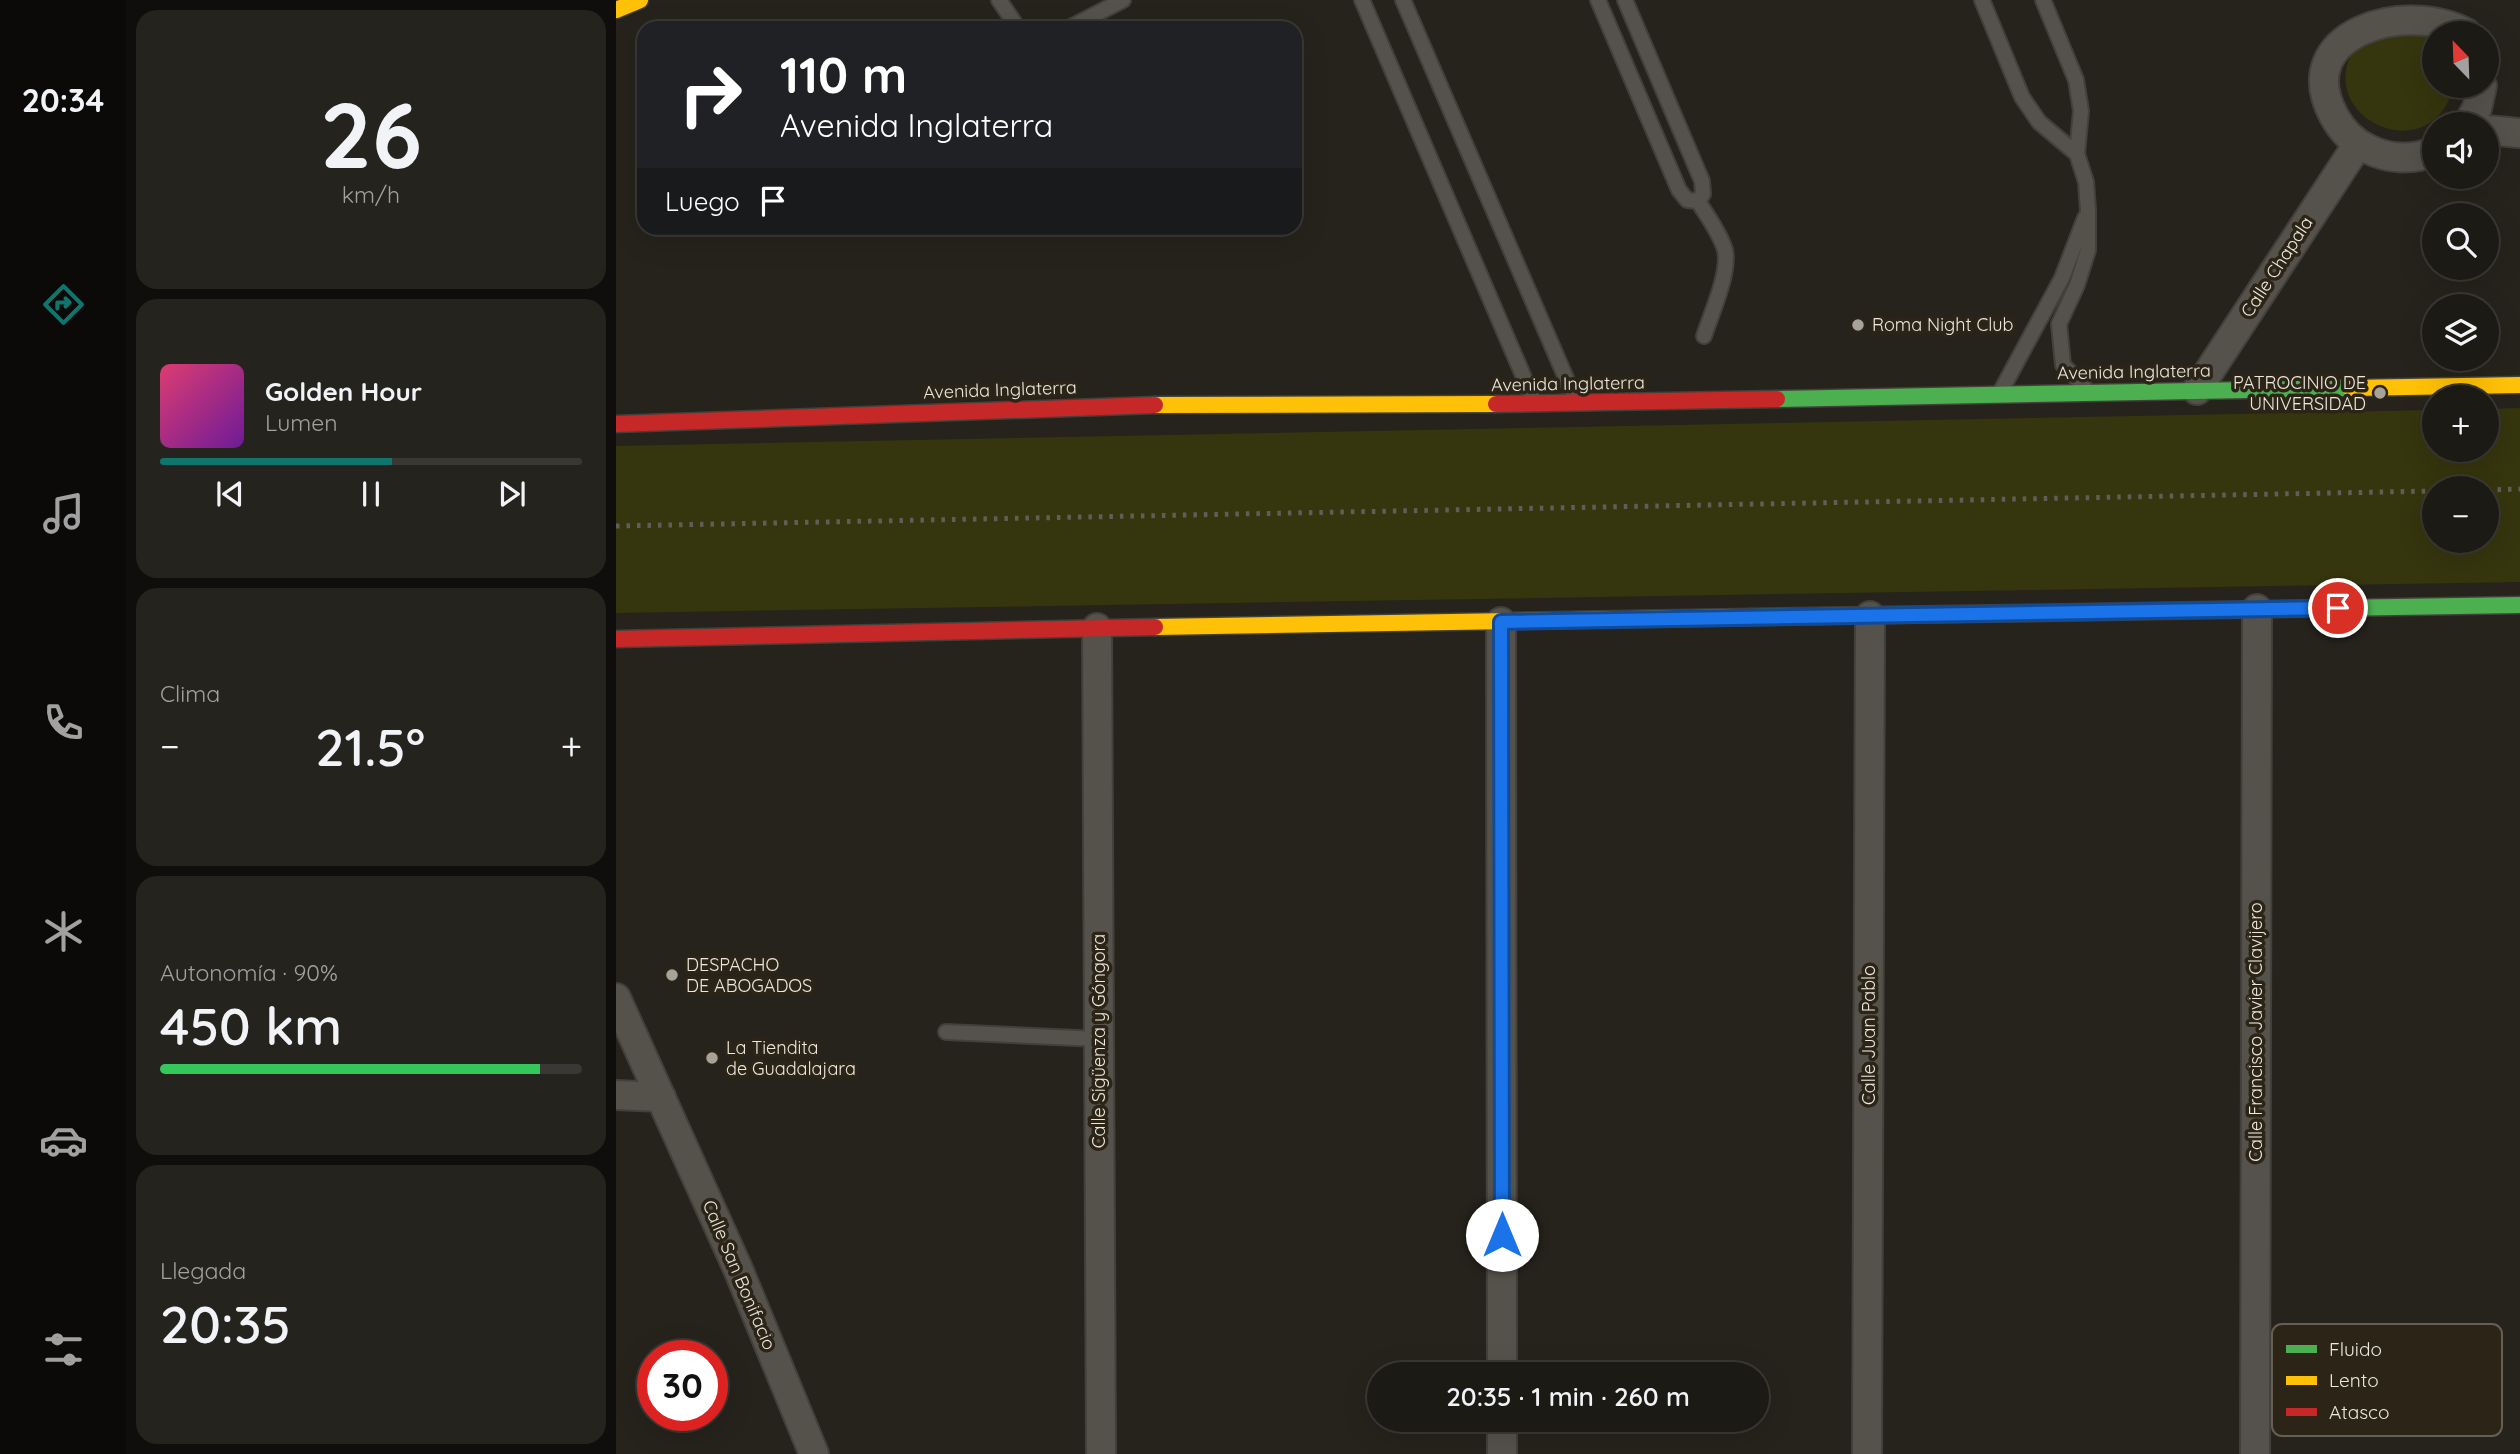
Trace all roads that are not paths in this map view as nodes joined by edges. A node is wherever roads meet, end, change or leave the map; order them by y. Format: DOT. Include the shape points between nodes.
graph roads {
  1 [pos="640,0"];
  2 [pos="999,0"];
  3 [pos="1123,0"];
  4 [pos="1362,0"];
  5 [pos="1403,0"];
  6 [pos="1598,0"];
  7 [pos="1625,0"];
  8 [pos="1982,0"];
  9 [pos="2043,0"];
  10 [pos="2375,3"];
  11 [pos="2442,5"];
  12 [pos="616,10"];
  13 [pos="1013,21"];
  14 [pos="1082,21"];
  15 [pos="2455,21"];
  16 [pos="2499,131"];
  17 [pos="2520,133"];
  18 [pos="2357,145"];
  19 [pos="2077,154"];
  20 [pos="2422,156"];
  21 [pos="1698,201"];
  22 [pos="2088,210"];
  23 [pos="1704,336"];
  24 [pos="2520,385"];
  25 [pos="2197,390"];
  26 [pos="2094,392"];
  27 [pos="1999,394"];
  28 [pos="1536,404"];
  29 [pos="1577,404"];
  30 [pos="616,424"];
  31 [pos="2520,605"];
  32 [pos="2257,609"];
  33 [pos="1870,617"];
  34 [pos="1501,622"];
  35 [pos="1097,628"];
  36 [pos="616,639"];
  37 [pos="616,998"];
  38 [pos="946,1032"];
  39 [pos="1099,1039"];
  40 [pos="616,1095"];
  41 [pos="661,1097"];
  42 [pos="1502,1362"];
  43 [pos="1502,1432"];
  44 [pos="814,1454"];
  45 [pos="1101,1454"];
  46 [pos="1502,1454"];
  47 [pos="1867,1454"];
  48 [pos="2255,1454"];
  1 -- 12 [label="street"];
  2 -- 13 [label="lane"];
  3 -- 14 [label="lane"];
  4 -- 28 [label="lane"];
  5 -- 29 [label="lane"];
  6 -- 21 [label="lane" via="1679,190 1687,200"];
  7 -- 21 [label="lane" via="1702,181 1703,194"];
  8 -- 19 [label="lane" via="2022,97 2039,122"];
  9 -- 19 [label="lane" via="2076,80 2081,111"];
  10 -- 11 [label="street"];
  10 -- 18 [label="street" via="2347,26 2327,57 2329,106"];
  11 -- 15 [label="street"];
  16 -- 17 [label="street"];
  18 -- 20 [label="street" via="2402,159"];
  18 -- 25 [label="street, Calle Chapala"];
  19 -- 22 [label="lane"];
  21 -- 23 [label="lane" via="1726,252 1724,276"];
  22 -- 26 [label="lane" via="2088,250 2059,324 2063,365"];
  22 -- 27 [label="lane" via="2062,278"];
  24 -- 25 [label="street, Avenida Inglaterra"];
  25 -- 26 [label="street, Avenida Inglaterra"];
  26 -- 27 [label="street, Avenida Inglaterra"];
  27 -- 29 [label="street, Avenida Inglaterra"];
  28 -- 29 [label="street, Avenida Inglaterra"];
  28 -- 30 [label="street, Avenida Inglaterra" via="1127,405"];
  31 -- 32 [label="street"];
  32 -- 33 [label="street"];
  32 -- 48 [label="street, Calle Francisco Javier Clavijero"];
  33 -- 34 [label="street"];
  33 -- 47 [label="street, Calle Juan Pablo"];
  34 -- 35 [label="street"];
  34 -- 42 [label="street"];
  35 -- 36 [label="street"];
  35 -- 39 [label="street, Calle Sigüenza y Góngora"];
  37 -- 41 [label="street, Calle San Bonifacio"];
  38 -- 39 [label="lane"];
  39 -- 45 [label="street, Calle Sigüenza y Góngora"];
  40 -- 41 [label="street"];
  41 -- 44 [label="street, Calle San Bonifacio"];
  43 -- 46 [label="street"];
}
